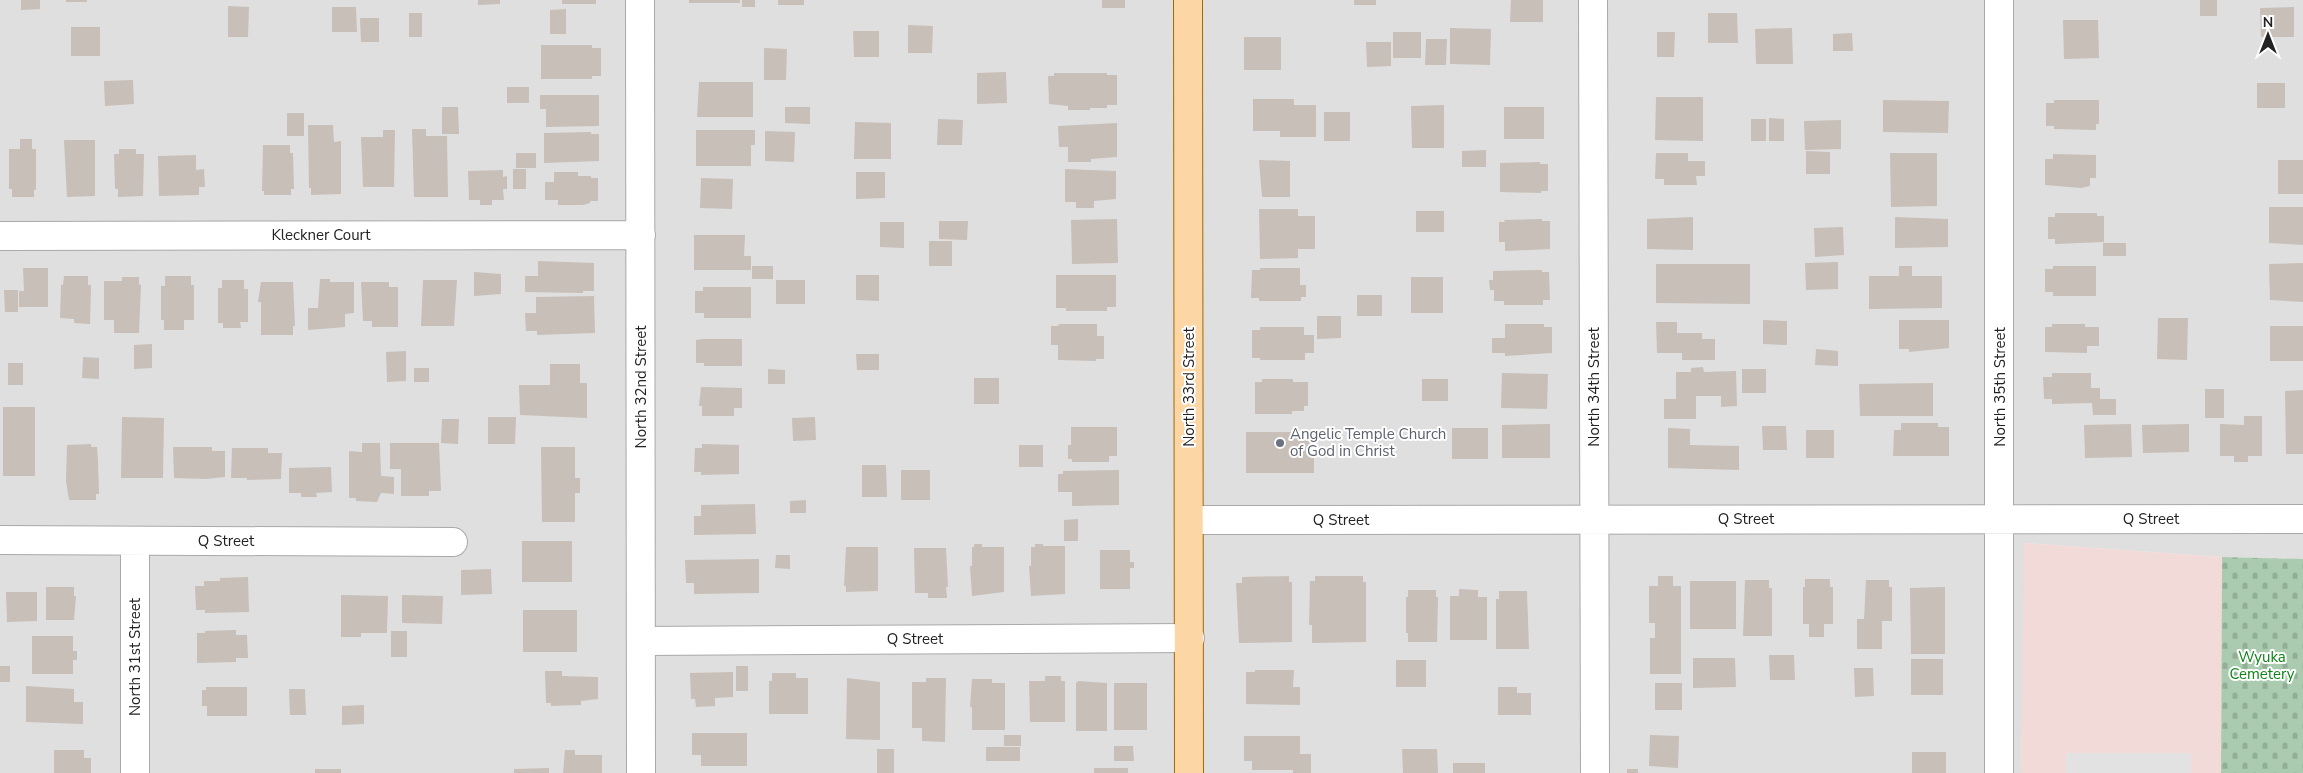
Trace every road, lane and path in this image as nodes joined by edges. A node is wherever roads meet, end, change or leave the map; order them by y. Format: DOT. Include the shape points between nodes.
graph roads {
  1 [pos="640,0"];
  2 [pos="1188,0"];
  3 [pos="1593,0"];
  4 [pos="1998,0"];
  5 [pos="641,234"];
  6 [pos="0,236"];
  7 [pos="2303,518"];
  8 [pos="1594,519"];
  9 [pos="1189,520"];
  10 [pos="2000,520"];
  11 [pos="0,540"];
  12 [pos="135,541"];
  13 [pos="453,542"];
  14 [pos="1190,638"];
  15 [pos="641,641"];
  16 [pos="135,773"];
  17 [pos="642,773"];
  18 [pos="1189,773"];
  19 [pos="1595,773"];
  20 [pos="2000,773"];
  1 -- 5 [label="street, North 32nd Street"];
  2 -- 9 [label="main road, North 33rd Street"];
  3 -- 8 [label="street, North 34th Street"];
  4 -- 10 [label="street, North 35th Street"];
  5 -- 6 [label="street, Kleckner Court"];
  5 -- 15 [label="street, North 32nd Street"];
  7 -- 10 [label="street, Q Street"];
  8 -- 9 [label="street, Q Street"];
  8 -- 10 [label="street, Q Street"];
  8 -- 19 [label="street, North 34th Street"];
  9 -- 14 [label="main road, North 33rd Street"];
  10 -- 20 [label="street, North 35th Street"];
  11 -- 12 [label="street, Q Street"];
  12 -- 13 [label="street, Q Street"];
  12 -- 16 [label="street, North 31st Street"];
  14 -- 15 [label="street, Q Street"];
  14 -- 18 [label="main road, North 33rd Street"];
  15 -- 17 [label="street, North 32nd Street"];
}
